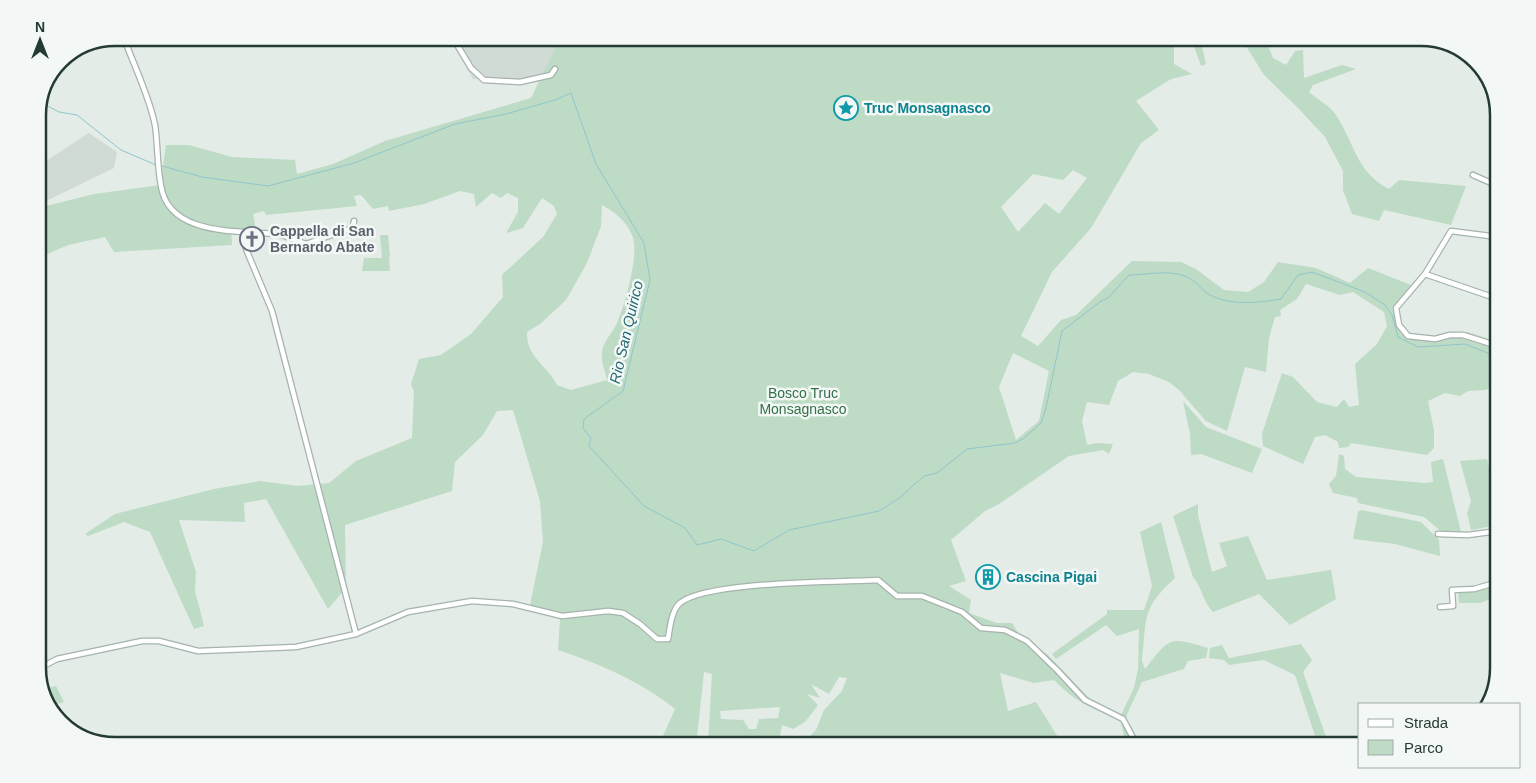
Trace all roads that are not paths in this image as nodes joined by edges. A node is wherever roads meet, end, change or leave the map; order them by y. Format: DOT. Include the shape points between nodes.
graph roads {
  1 [pos="127,46"];
  2 [pos="458,46"];
  3 [pos="555,69"];
  4 [pos="1473,175"];
  5 [pos="1490,182"];
  6 [pos="354,221"];
  7 [pos="260,233"];
  8 [pos="1490,236"];
  9 [pos="1425,274"];
  10 [pos="1490,296"];
  11 [pos="1490,343"];
  12 [pos="1490,532"];
  13 [pos="1438,534"];
  14 [pos="1490,584"];
  15 [pos="1440,607"];
  16 [pos="356,634"];
  17 [pos="46,665"];
  18 [pos="1132,737"];
  1 -- 7 [label="street" via="153,118 161,185 166,200 187,220 207,228"];
  2 -- 3 [label="street" via="476,74 484,80 520,82 551,75"];
  4 -- 5 [label="street"];
  6 -- 7 [label="street" via="349,229 311,244 279,234"];
  7 -- 16 [label="street" via="258,239 246,244 246,249 272,311"];
  8 -- 9 [label="street" via="1451,232"];
  9 -- 10 [label="street"];
  9 -- 11 [label="street" via="1396,308 1399,325 1408,336 1435,339 1463,335"];
  12 -- 13 [label="street"];
  14 -- 15 [label="street" via="1452,590 1453,606"];
  16 -- 17 [label="street" via="296,647 265,649 198,651 159,641 142,641 57,659"];
  16 -- 18 [label="street" via="408,612 472,601 493,601 562,616 608,611 623,614 657,640 668,639 672,618 680,603 698,594 779,584 878,580 897,596 922,596 962,612 981,628 1005,630 1027,641 1085,700 1123,719"];
}
